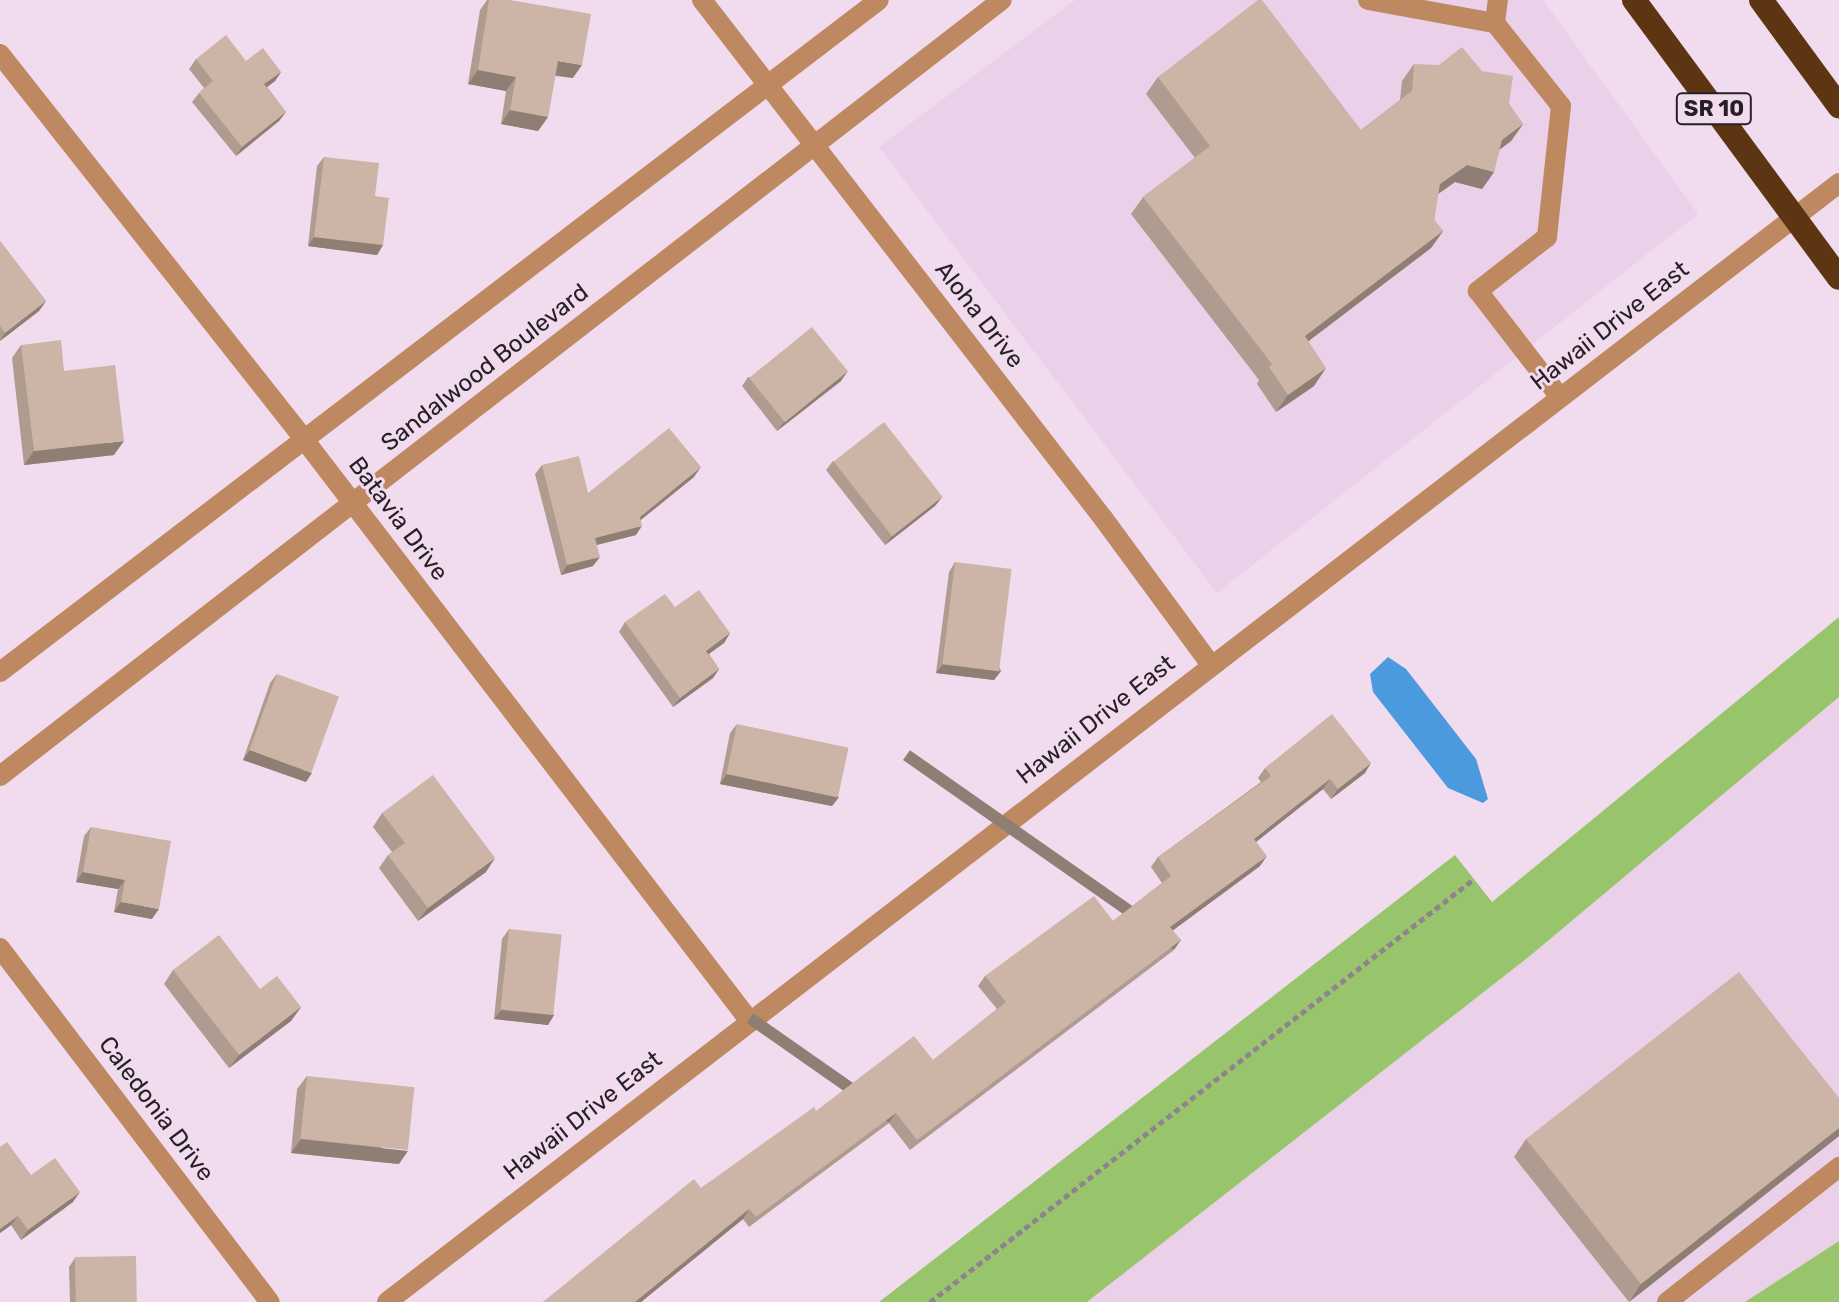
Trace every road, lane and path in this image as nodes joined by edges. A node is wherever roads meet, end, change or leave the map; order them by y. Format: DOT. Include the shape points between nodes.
graph roads {
  1 [pos="702,0"];
  2 [pos="879,0"];
  3 [pos="1002,0"];
  4 [pos="1368,0"];
  5 [pos="1498,0"];
  6 [pos="1634,0"];
  7 [pos="1761,0"];
  8 [pos="1495,23"];
  9 [pos="0,54"];
  10 [pos="768,85"];
  11 [pos="1839,106"];
  12 [pos="815,146"];
  13 [pos="1839,183"];
  14 [pos="1794,217"];
  15 [pos="1839,278"];
  16 [pos="1560,397"];
  17 [pos="303,438"];
  18 [pos="353,503"];
  19 [pos="1211,665"];
  20 [pos="0,672"];
  21 [pos="0,776"];
  22 [pos="1474,879"];
  23 [pos="0,948"];
  24 [pos="749,1020"];
  25 [pos="1839,1167"];
  26 [pos="270,1302"];
  27 [pos="387,1302"];
  28 [pos="930,1302"];
  29 [pos="1667,1302"];
  1 -- 10 [label="street, Aloha Drive"];
  2 -- 10 [label="street"];
  3 -- 12 [label="street, Sandalwood Boulevard"];
  4 -- 8 [label="street"];
  5 -- 8 [label="street"];
  6 -- 14 [label="highway, SR 10"];
  7 -- 11 [label="highway"];
  8 -- 16 [label="street" via="1561,106 1547,237 1478,291"];
  9 -- 17 [label="street, Batavia Drive"];
  10 -- 12 [label="street, Aloha Drive"];
  10 -- 17 [label="street"];
  12 -- 18 [label="street, Sandalwood Boulevard"];
  12 -- 19 [label="street, Aloha Drive"];
  13 -- 14 [label="street, Hawaii Drive East"];
  14 -- 15 [label="highway, SR 10"];
  14 -- 16 [label="street, Hawaii Drive East"];
  16 -- 19 [label="street, Hawaii Drive East"];
  17 -- 18 [label="street, Batavia Drive"];
  17 -- 20 [label="street"];
  18 -- 21 [label="street, Sandalwood Boulevard"];
  18 -- 24 [label="street, Batavia Drive"];
  19 -- 24 [label="street, Hawaii Drive East"];
  22 -- 28 [label="path"];
  23 -- 26 [label="street, Caledonia Drive"];
  24 -- 27 [label="street, Hawaii Drive East"];
  25 -- 29 [label="street"];
}
